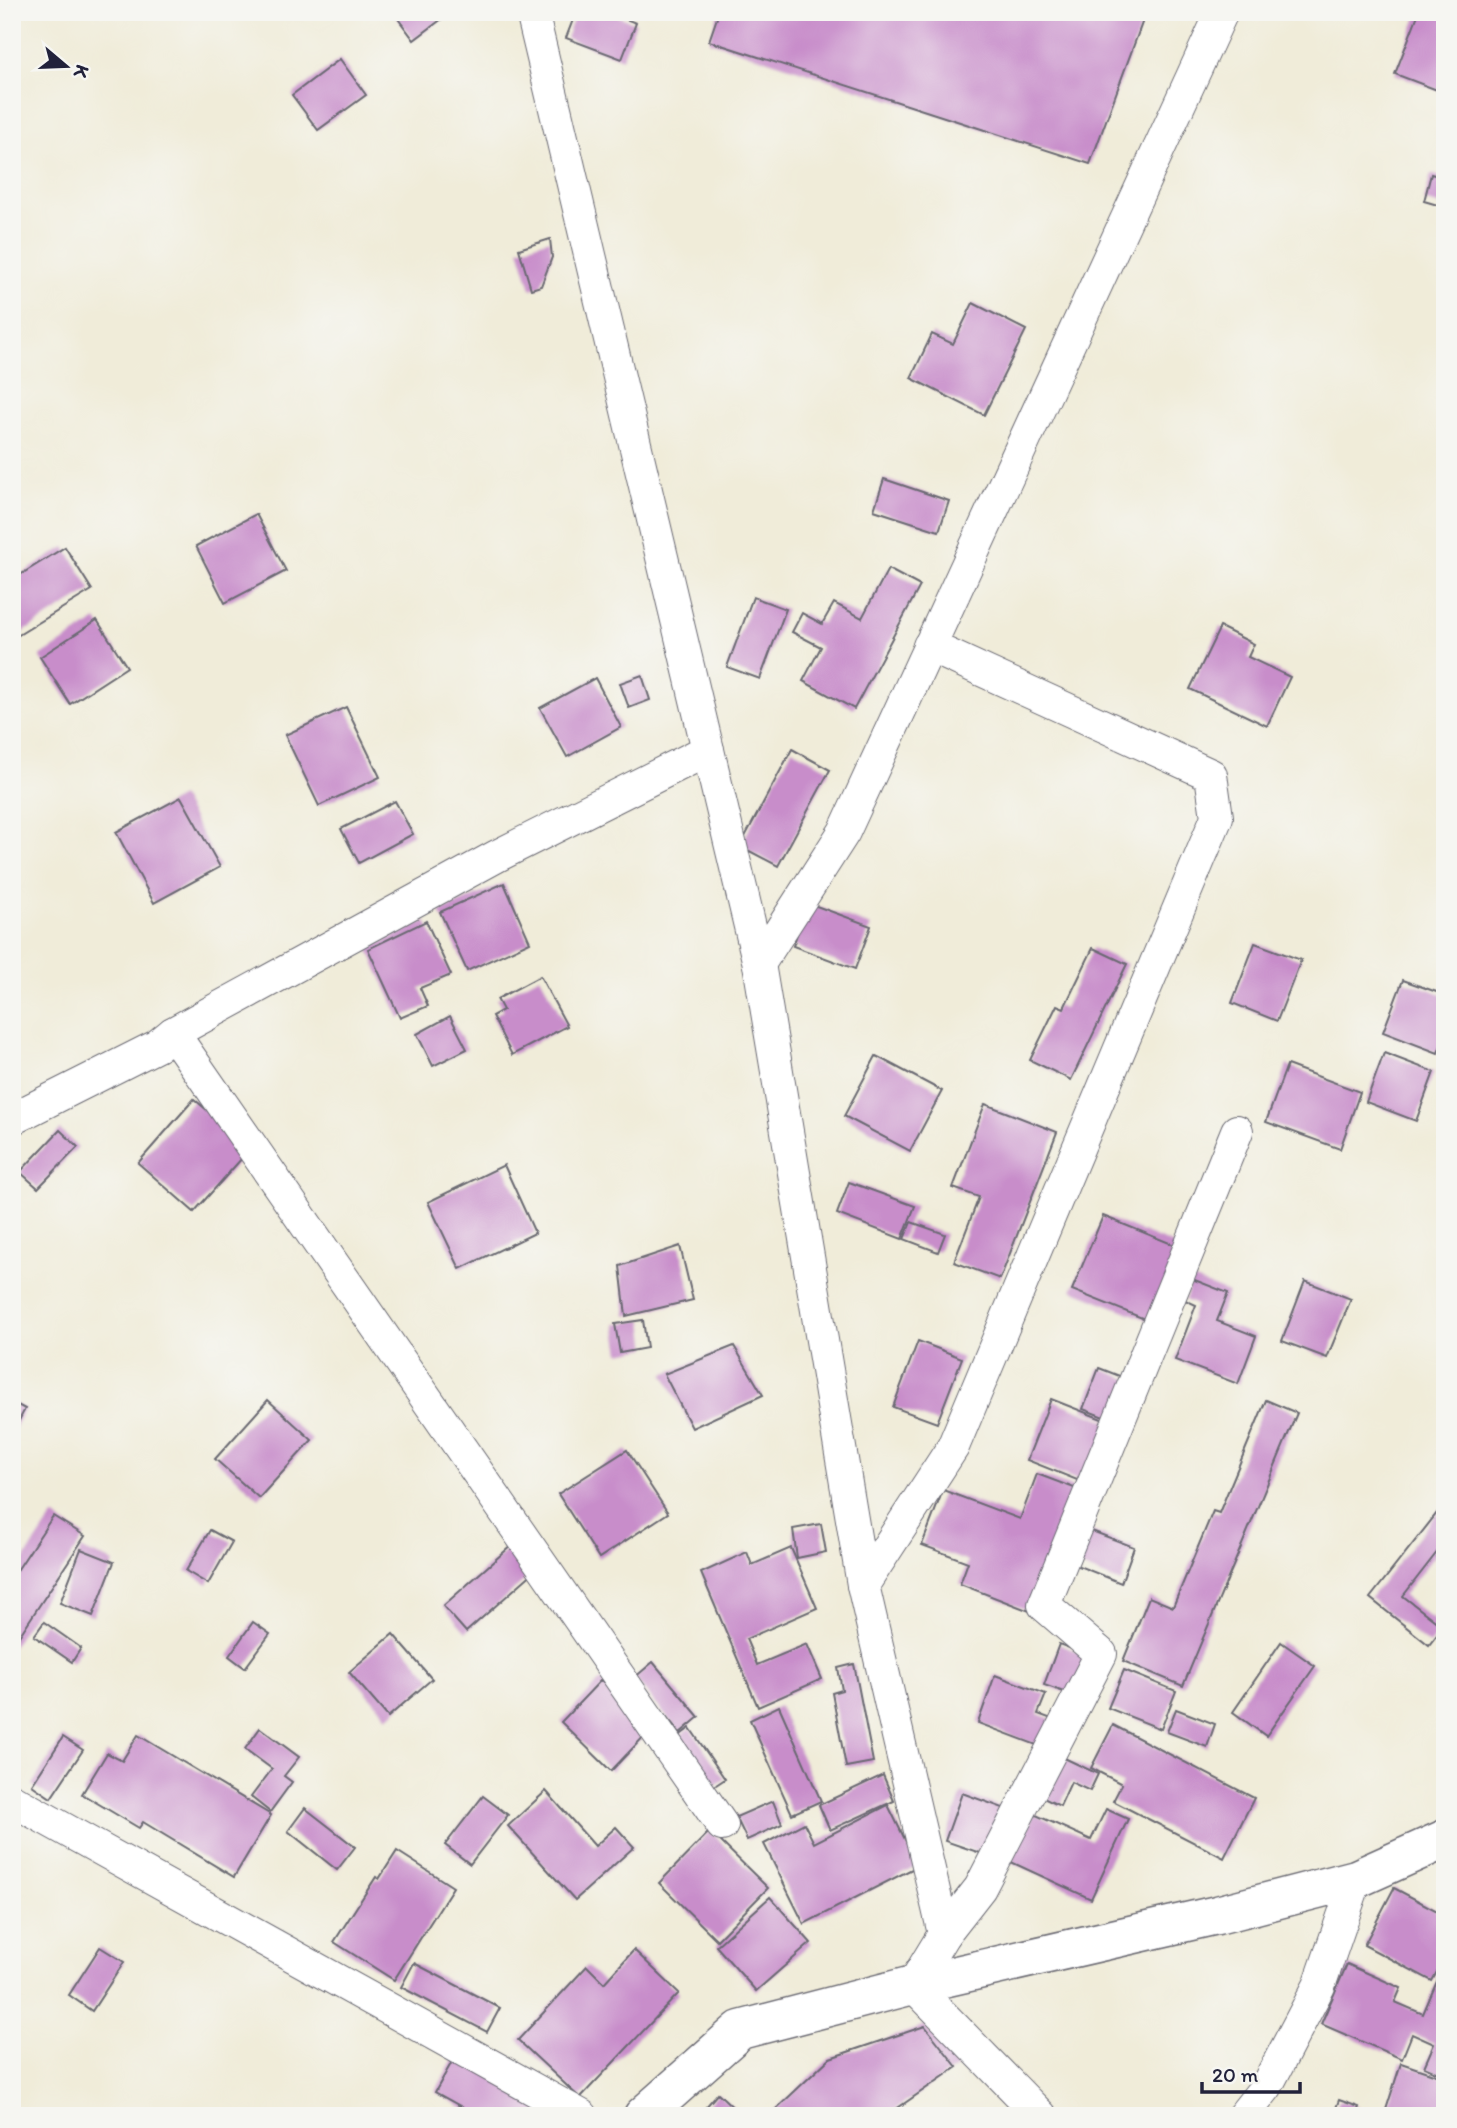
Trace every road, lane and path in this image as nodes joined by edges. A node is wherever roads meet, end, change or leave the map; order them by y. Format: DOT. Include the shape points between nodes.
graph roads {
  1 [pos="532,12"];
  2 [pos="1222,12"];
  3 [pos="929,646"];
  4 [pos="708,750"];
  5 [pos="759,964"];
  6 [pos="173,1033"];
  7 [pos="12,1119"];
  8 [pos="1237,1131"];
  9 [pos="863,1585"];
  10 [pos="12,1800"];
  11 [pos="723,1825"];
  12 [pos="1445,1839"];
  13 [pos="1356,1879"];
  14 [pos="944,1934"];
  15 [pos="913,1985"];
  16 [pos="582,2116"];
  17 [pos="643,2116"];
  18 [pos="1041,2116"];
  19 [pos="1243,2116"];
  1 -- 4 [label="street"];
  2 -- 3 [label="street"];
  3 -- 5 [label="street" via="844,832"];
  3 -- 9 [label="street" via="1211,775 1217,817 953,1447"];
  4 -- 5 [label="street"];
  4 -- 6 [label="street" via="497,856"];
  5 -- 9 [label="street"];
  6 -- 7 [label="street" via="157,1046"];
  6 -- 11 [label="street"];
  8 -- 14 [label="street" via="1044,1605 1101,1654 980,1888"];
  9 -- 14 [label="street"];
  10 -- 16 [label="street"];
  12 -- 13 [label="street"];
  13 -- 15 [label="street"];
  13 -- 19 [label="street" via="1320,1986 1266,2087"];
  14 -- 15 [label="street"];
  15 -- 17 [label="street" via="740,2030"];
  15 -- 18 [label="street"];
}
